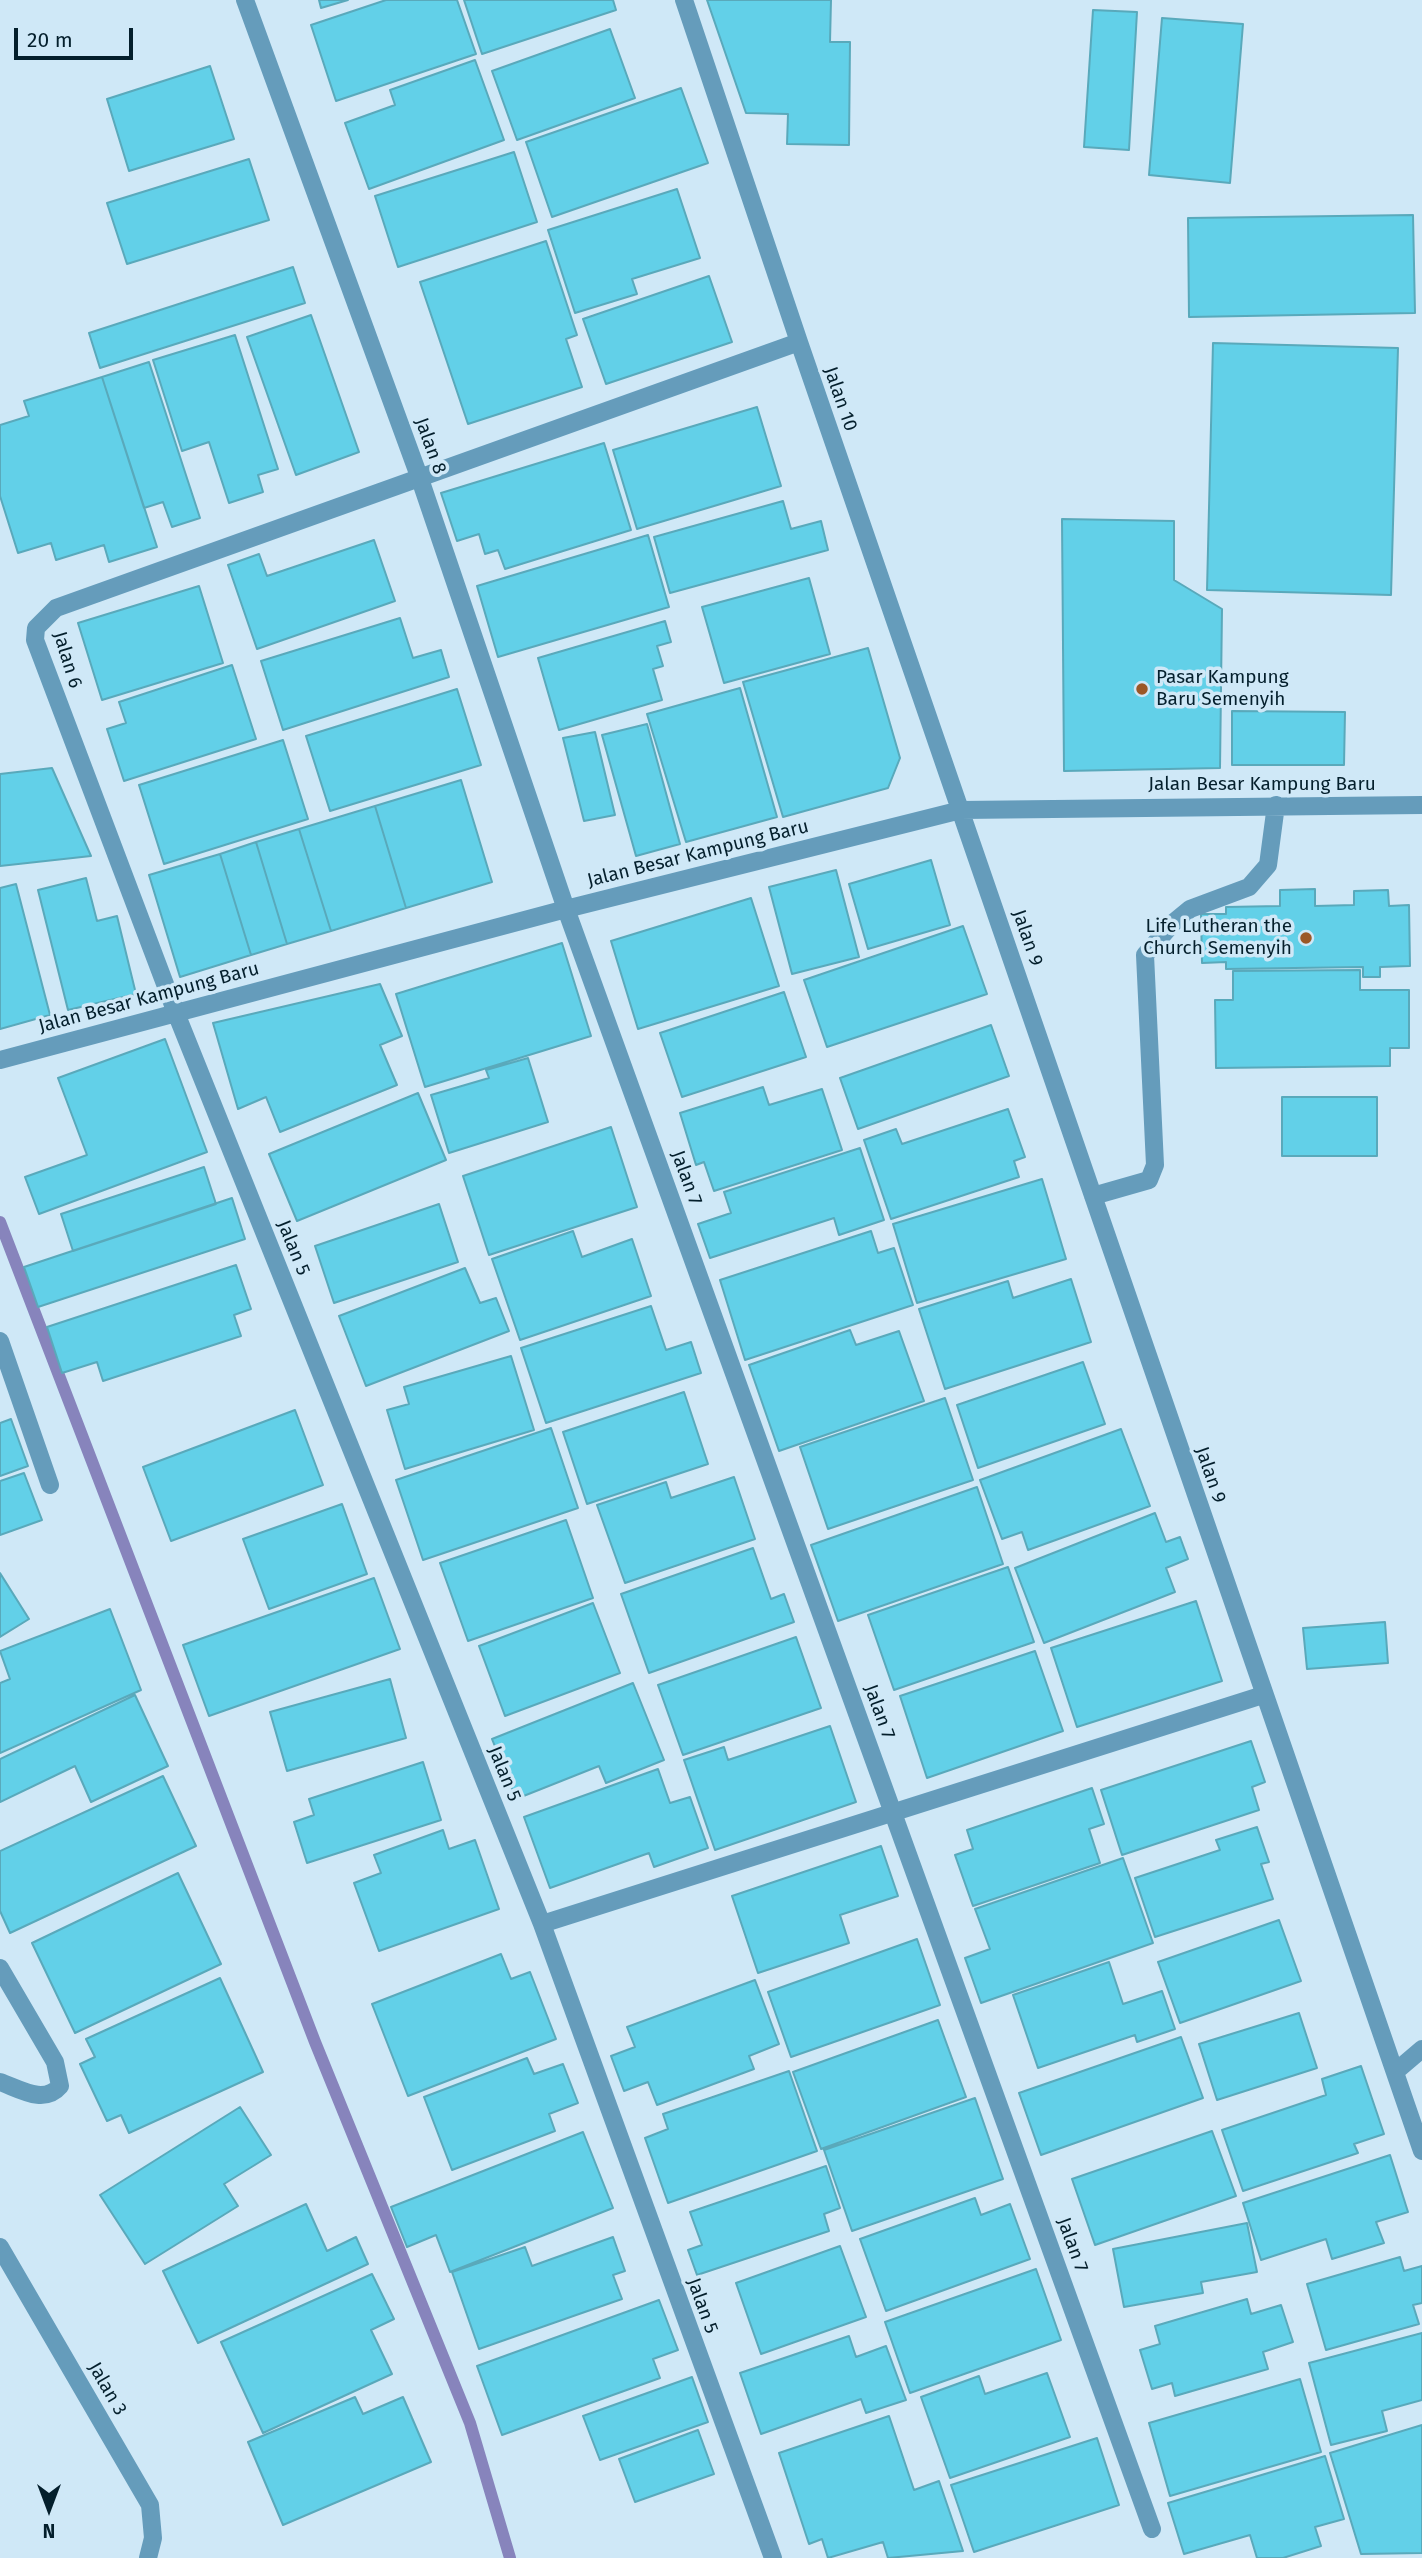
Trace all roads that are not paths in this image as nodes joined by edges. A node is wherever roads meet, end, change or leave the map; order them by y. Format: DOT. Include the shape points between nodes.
graph roads {
  1 [pos="245,0"];
  2 [pos="684,0"];
  3 [pos="799,342"];
  4 [pos="420,479"];
  5 [pos="1276,806"];
  6 [pos="1422,806"];
  7 [pos="961,810"];
  8 [pos="566,909"];
  9 [pos="176,1013"];
  10 [pos="0,1060"];
  11 [pos="1093,1196"];
  12 [pos="0,1341"];
  13 [pos="50,1485"];
  14 [pos="1263,1695"];
  15 [pos="894,1813"];
  16 [pos="542,1924"];
  17 [pos="0,1968"];
  18 [pos="1422,2049"];
  19 [pos="1395,2072"];
  20 [pos="0,2082"];
  21 [pos="1422,2151"];
  22 [pos="0,2247"];
  23 [pos="1152,2529"];
  24 [pos="148,2558"];
  25 [pos="773,2558"];
  1 -- 4 [label="street, Jalan 8"];
  2 -- 3 [label="street, Jalan 10"];
  3 -- 4 [label="street"];
  3 -- 7 [label="street, Jalan 10"];
  4 -- 8 [label="street, Jalan 8"];
  4 -- 9 [label="street, Jalan 6" via="56,608 36,628 40,657"];
  5 -- 6 [label="street, Jalan Besar Kampung Baru"];
  5 -- 7 [label="street, Jalan Besar Kampung Baru"];
  5 -- 11 [label="street" via="1268,865 1249,887 1190,909 1144,955 1155,1165 1149,1180"];
  7 -- 8 [label="street, Jalan Besar Kampung Baru"];
  7 -- 11 [label="street, Jalan 9"];
  8 -- 9 [label="street, Jalan Besar Kampung Baru"];
  8 -- 15 [label="street, Jalan 7"];
  9 -- 10 [label="street, Jalan Besar Kampung Baru"];
  9 -- 16 [label="street, Jalan 5"];
  11 -- 14 [label="street, Jalan 9"];
  12 -- 13 [label="street"];
  14 -- 15 [label="street"];
  14 -- 19 [label="street, Jalan 9"];
  15 -- 16 [label="street"];
  15 -- 23 [label="street, Jalan 7"];
  16 -- 25 [label="street, Jalan 5"];
  17 -- 20 [label="street" via="55,2062 60,2086 44,2097"];
  18 -- 19 [label="street"];
  19 -- 21 [label="street, Jalan 9"];
  22 -- 24 [label="street, Jalan 3" via="150,2505 153,2538"];
}
